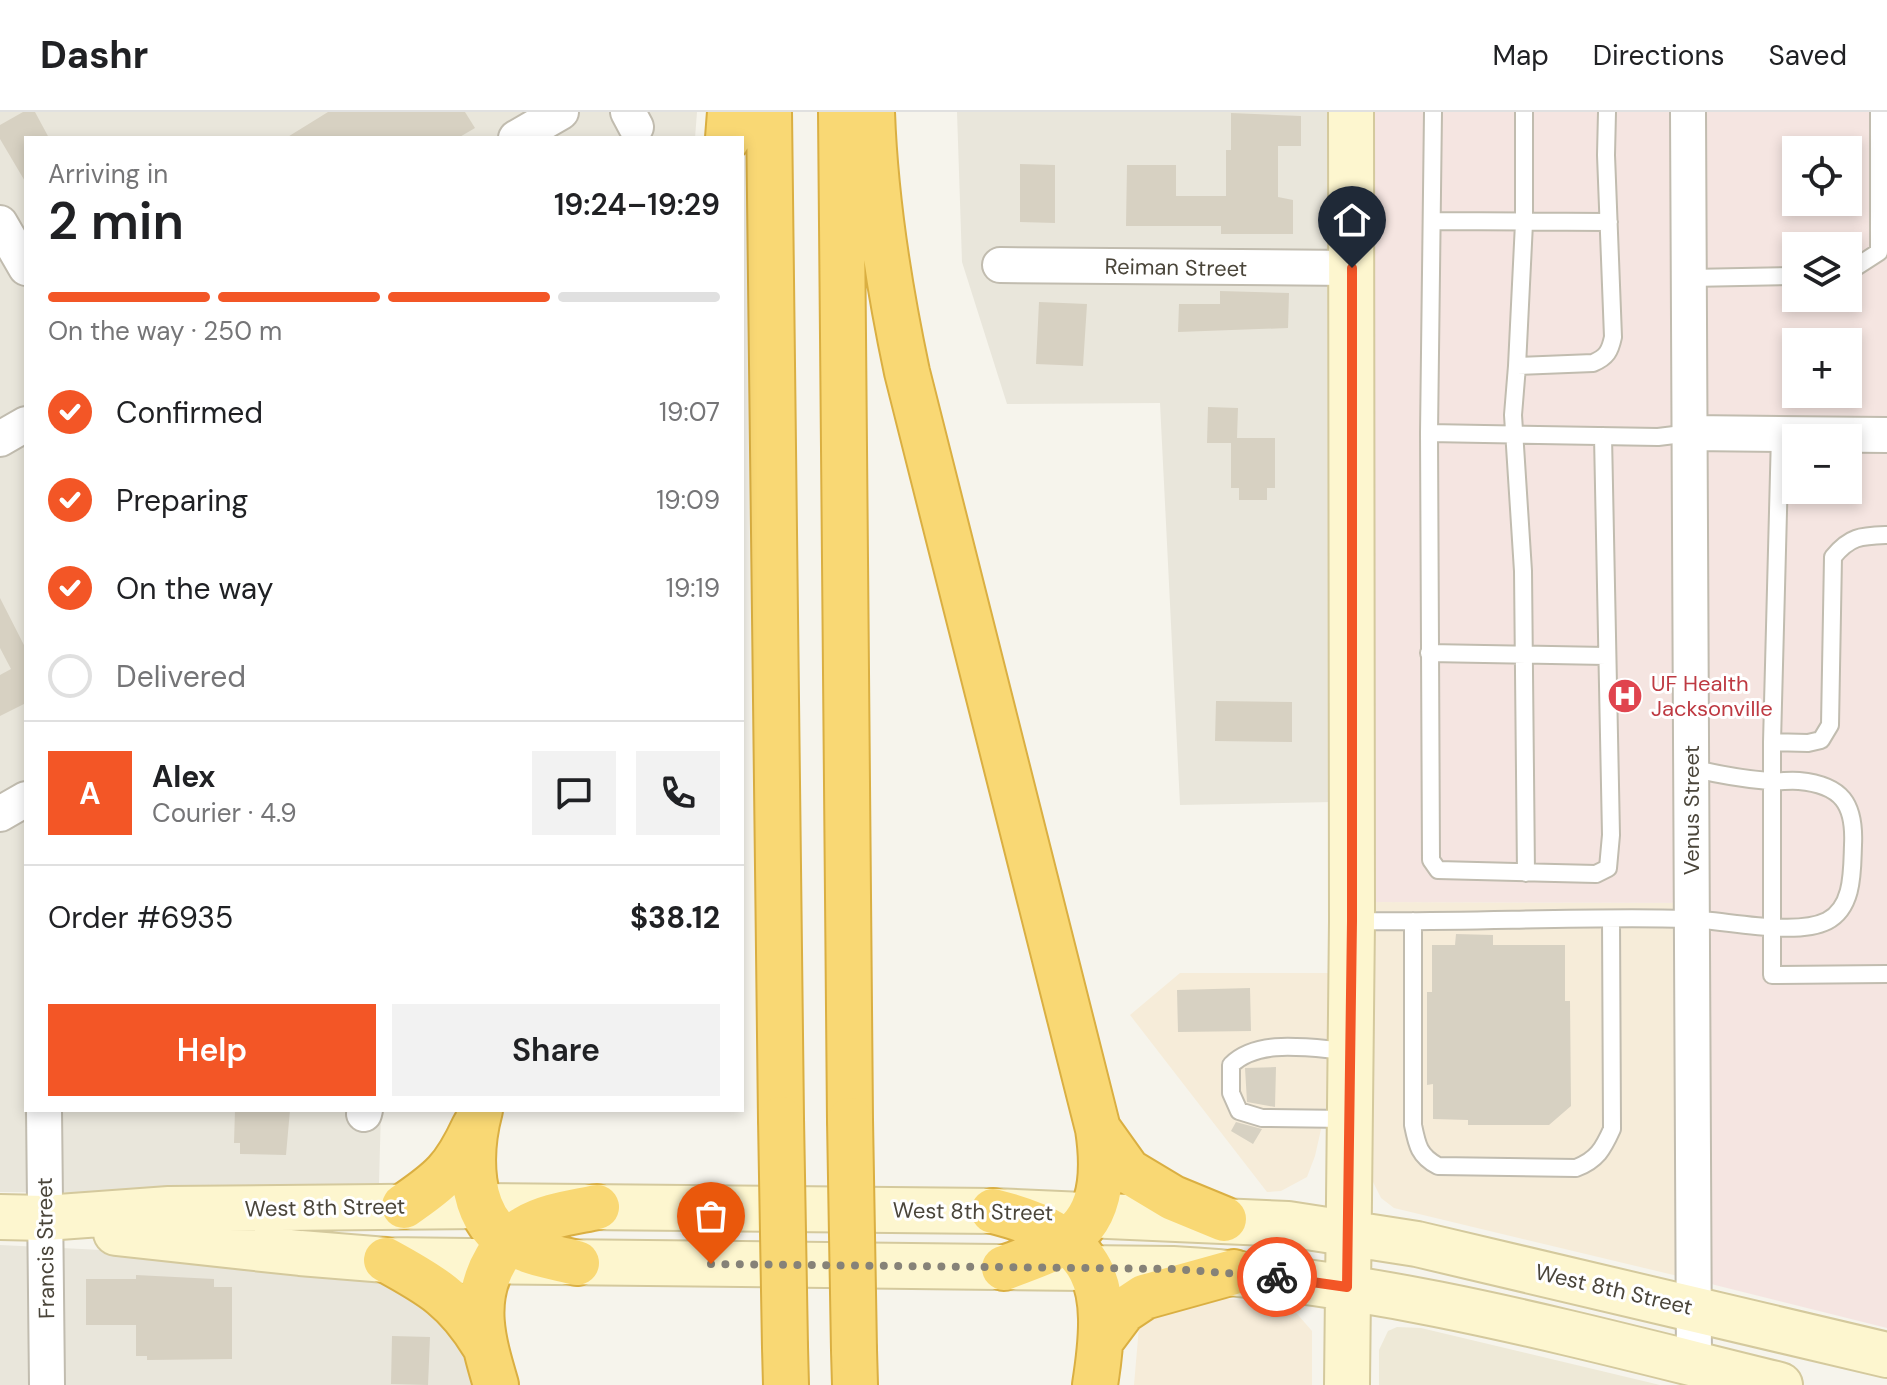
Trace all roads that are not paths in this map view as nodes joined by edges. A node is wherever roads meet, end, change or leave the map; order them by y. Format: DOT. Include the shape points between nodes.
graph roads {
  1 [pos="561,112"];
  2 [pos="730,112"];
  3 [pos="769,112"];
  4 [pos="841,112"];
  5 [pos="872,112"];
  6 [pos="1351,112"];
  7 [pos="1433,112"];
  8 [pos="1524,112"];
  9 [pos="1607,112"];
  10 [pos="1688,112"];
  11 [pos="1879,112"];
  12 [pos="519,136"];
  13 [pos="728,136"];
  14 [pos="1432,221"];
  15 [pos="1609,222"];
  16 [pos="0,223"];
  17 [pos="1524,223"];
  18 [pos="1862,263"];
  19 [pos="24,265"];
  20 [pos="1000,265"];
  21 [pos="1352,268"];
  22 [pos="1782,276"];
  23 [pos="1690,278"];
  24 [pos="1517,366"];
  25 [pos="24,425"];
  26 [pos="1429,433"];
  27 [pos="1691,433"];
  28 [pos="1514,434"];
  29 [pos="1780,435"];
  30 [pos="1887,435"];
  31 [pos="1603,436"];
  32 [pos="0,439"];
  33 [pos="1887,535"];
  34 [pos="1429,653"];
  35 [pos="1524,655"];
  36 [pos="1606,656"];
  37 [pos="1772,742"];
  38 [pos="1691,768"];
  39 [pos="1771,782"];
  40 [pos="24,800"];
  41 [pos="0,814"];
  42 [pos="1526,873"];
  43 [pos="1611,919"];
  44 [pos="1691,919"];
  45 [pos="1352,921"];
  46 [pos="1413,921"];
  47 [pos="1771,927"];
  48 [pos="1887,974"];
  49 [pos="1350,1051"];
  50 [pos="44,1112"];
  51 [pos="479,1114"];
  52 [pos="1349,1119"];
  53 [pos="1098,1129"];
  54 [pos="404,1206"];
  55 [pos="480,1206"];
  56 [pos="597,1207"];
  57 [pos="993,1211"];
  58 [pos="0,1217"];
  59 [pos="45,1218"];
  60 [pos="1224,1219"];
  61 [pos="1347,1231"];
  62 [pos="1082,1241"];
  63 [pos="500,1251"];
  64 [pos="386,1260"];
  65 [pos="577,1263"];
  66 [pos="1004,1268"];
  67 [pos="1234,1272"];
  68 [pos="1347,1287"];
  69 [pos="1695,1308"];
  70 [pos="1102,1339"];
  71 [pos="1887,1355"];
  72 [pos="1694,1364"];
  73 [pos="490,1365"];
  74 [pos="785,1366"];
  75 [pos="854,1368"];
  76 [pos="47,1385"];
  77 [pos="1095,1385"];
  78 [pos="1347,1385"];
  79 [pos="1780,1385"];
  1 -- 12 [label="street"];
  2 -- 13 [label="highway"];
  3 -- 74 [label="highway, bridge"];
  4 -- 75 [label="highway, bridge"];
  5 -- 53 [label="highway" via="892,296 907,372"];
  6 -- 21 [label="street"];
  7 -- 14 [label="lane"];
  8 -- 17 [label="lane"];
  9 -- 15 [label="lane"];
  10 -- 23 [label="street, Venus Street"];
  11 -- 18 [label="lane" via="1879,252"];
  14 -- 17 [label="lane"];
  14 -- 26 [label="lane"];
  15 -- 17 [label="lane"];
  15 -- 24 [label="lane" via="1610,351 1593,363"];
  16 -- 19 [label="street"];
  17 -- 24 [label="lane"];
  20 -- 21 [label="street, Reiman Street"];
  21 -- 45 [label="street"];
  22 -- 23 [label="lane"];
  23 -- 27 [label="street, Venus Street"];
  24 -- 28 [label="lane"];
  25 -- 32 [label="street"];
  26 -- 28 [label="lane"];
  26 -- 34 [label="lane"];
  27 -- 29 [label="street"];
  27 -- 31 [label="lane"];
  27 -- 38 [label="street, Venus Street"];
  28 -- 31 [label="lane"];
  28 -- 35 [label="lane"];
  29 -- 30 [label="street"];
  29 -- 37 [label="lane"];
  31 -- 36 [label="lane"];
  33 -- 37 [label="lane" via="1845,542 1833,557 1830,725 1821,740"];
  34 -- 35 [label="lane"];
  34 -- 42 [label="lane" via="1433,866 1444,871"];
  35 -- 36 [label="lane"];
  35 -- 42 [label="lane"];
  36 -- 42 [label="lane" via="1608,868 1596,874"];
  37 -- 39 [label="lane"];
  38 -- 39 [label="lane"];
  38 -- 44 [label="street, Venus Street"];
  39 -- 47 [label="lane"];
  39 -- 47 [label="lane" via="1817,784 1850,806 1854,822 1852,880 1841,909 1816,926"];
  40 -- 41 [label="street"];
  43 -- 44 [label="lane"];
  43 -- 46 [label="lane"];
  43 -- 46 [label="lane" via="1612,1129 1601,1153 1576,1168 1438,1166 1417,1147"];
  44 -- 47 [label="lane"];
  44 -- 69 [label="street, Venus Street"];
  45 -- 46 [label="lane"];
  45 -- 49 [label="street"];
  47 -- 48 [label="lane" via="1772,975"];
  49 -- 52 [label="street"];
  49 -- 52 [label="lane" via="1260,1049 1231,1065 1231,1093 1239,1111 1262,1118"];
  50 -- 59 [label="street, Francis Street"];
  51 -- 54 [label="highway" via="460,1158 439,1182"];
  51 -- 55 [label="highway" via="473,1148"];
  52 -- 61 [label="street"];
  53 -- 60 [label="highway" via="1128,1171 1173,1198"];
  53 -- 62 [label="highway" via="1100,1182"];
  54 -- 55 [label="street, West 8th Street"];
  54 -- 59 [label="street, West 8th Street" via="169,1209"];
  55 -- 56 [label="street, West 8th Street"];
  55 -- 63 [label="highway"];
  56 -- 57 [label="street, West 8th Street"];
  56 -- 63 [label="highway" via="528,1226"];
  57 -- 62 [label="highway"];
  58 -- 59 [label="street, West 8th Street"];
  59 -- 64 [label="street, West 8th Street" via="116,1233"];
  59 -- 76 [label="street, Francis Street"];
  60 -- 61 [label="street, West 8th Street"];
  60 -- 62 [label="street, West 8th Street"];
  61 -- 68 [label="street"];
  61 -- 69 [label="street, West 8th Street"];
  62 -- 66 [label="highway"];
  62 -- 67 [label="street"];
  62 -- 70 [label="highway" via="1099,1290"];
  63 -- 64 [label="street, West 8th Street"];
  63 -- 65 [label="highway"];
  63 -- 73 [label="highway" via="483,1284 480,1310"];
  64 -- 73 [label="highway" via="433,1286 466,1316"];
  65 -- 66 [label="street"];
  67 -- 68 [label="street"];
  67 -- 70 [label="highway" via="1144,1297 1123,1311"];
  68 -- 72 [label="street" via="1461,1308"];
  68 -- 78 [label="street"];
  69 -- 71 [label="street, West 8th Street"];
  69 -- 72 [label="street, Venus Street"];
  70 -- 77 [label="highway"];
  72 -- 79 [label="street"];
}
